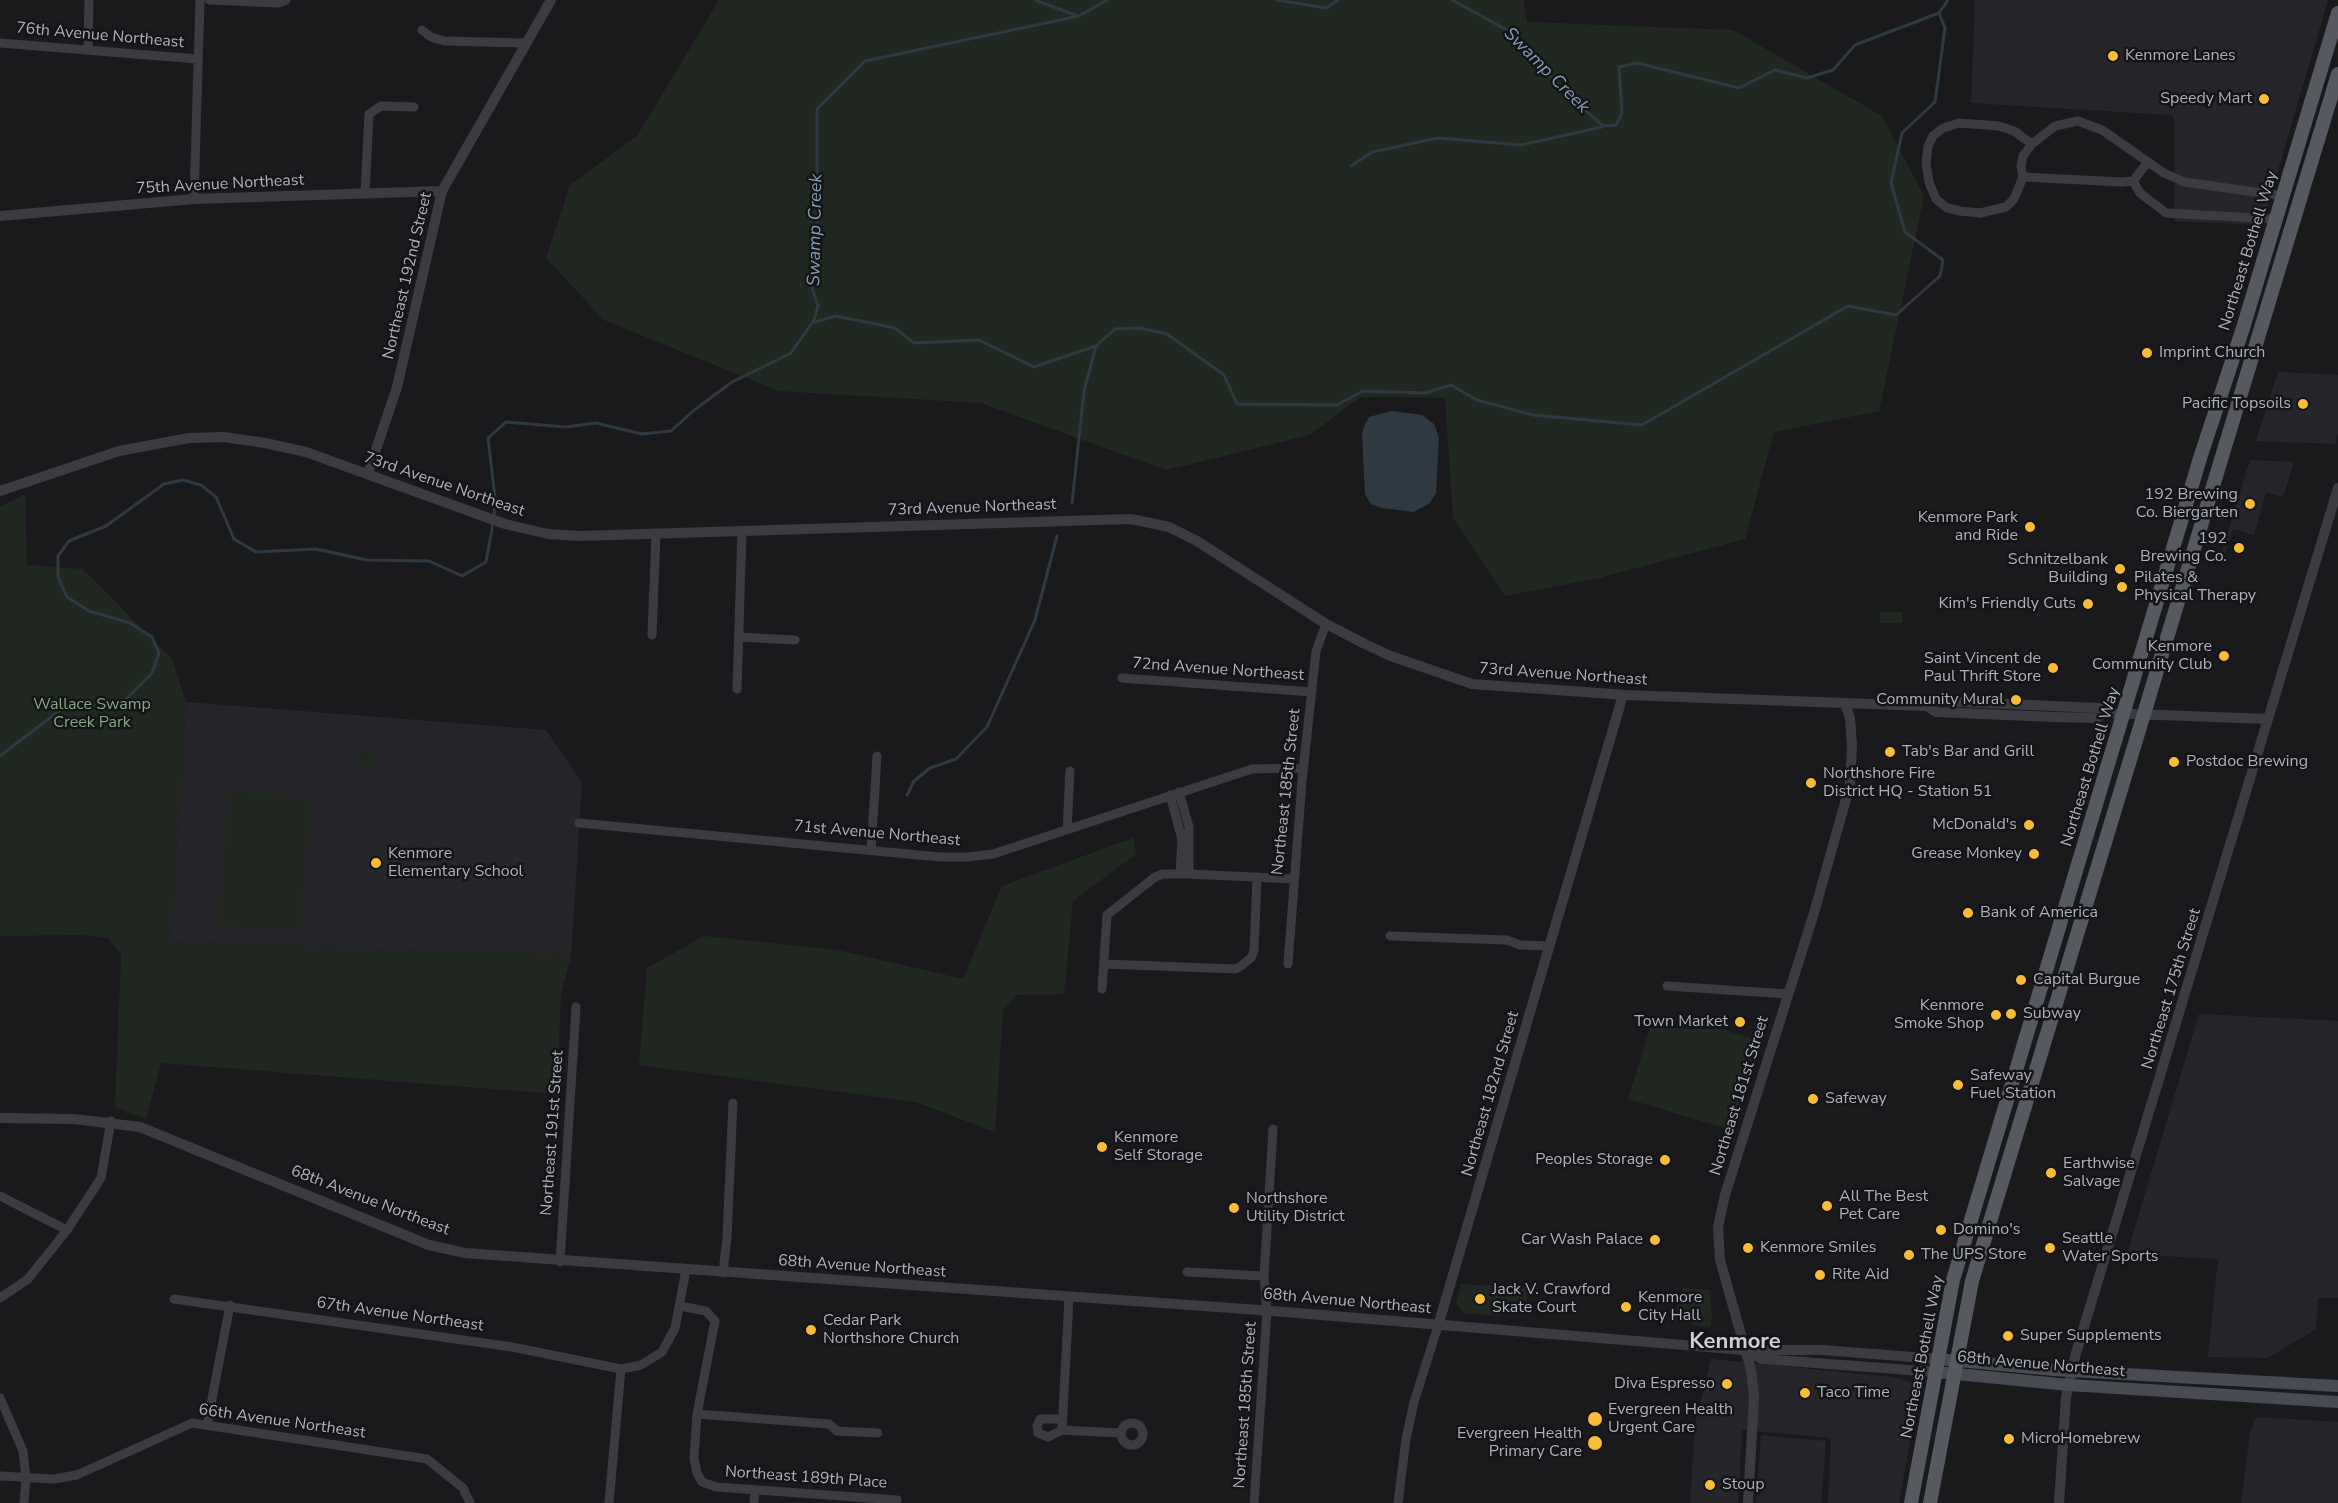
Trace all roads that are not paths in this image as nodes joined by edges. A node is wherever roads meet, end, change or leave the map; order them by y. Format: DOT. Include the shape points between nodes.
graph roads {
  1 [pos="89,0"];
  2 [pos="200,0"];
  3 [pos="209,0"];
  4 [pos="286,0"];
  5 [pos="551,0"];
  6 [pos="2338,13"];
  7 [pos="422,30"];
  8 [pos="0,43"];
  9 [pos="525,43"];
  10 [pos="88,50"];
  11 [pos="197,59"];
  12 [pos="2338,74"];
  13 [pos="414,106"];
  14 [pos="2032,144"];
  15 [pos="2148,162"];
  16 [pos="2024,177"];
  17 [pos="2133,181"];
  18 [pos="442,191"];
  19 [pos="365,194"];
  20 [pos="2283,196"];
  21 [pos="194,199"];
  22 [pos="0,216"];
  23 [pos="2276,219"];
  24 [pos="2243,328"];
  25 [pos="2252,354"];
  26 [pos="368,473"];
  27 [pos="2338,488"];
  28 [pos="0,491"];
  29 [pos="742,531"];
  30 [pos="656,533"];
  31 [pos="1326,624"];
  32 [pos="652,635"];
  33 [pos="739,637"];
  34 [pos="795,640"];
  35 [pos="1122,678"];
  36 [pos="737,688"];
  37 [pos="1312,692"];
  38 [pos="1623,695"];
  39 [pos="1845,703"];
  40 [pos="2124,714"];
  41 [pos="2143,714"];
  42 [pos="2268,720"];
  43 [pos="877,756"];
  44 [pos="1303,768"];
  45 [pos="1070,771"];
  46 [pos="1175,793"];
  47 [pos="579,823"];
  48 [pos="1067,830"];
  49 [pos="872,850"];
  50 [pos="1185,874"];
  51 [pos="1257,877"];
  52 [pos="1294,879"];
  53 [pos="1390,936"];
  54 [pos="1549,946"];
  55 [pos="1104,964"];
  56 [pos="1288,964"];
  57 [pos="1666,986"];
  58 [pos="1102,989"];
  59 [pos="1788,994"];
  60 [pos="576,1007"];
  61 [pos="734,1103"];
  62 [pos="0,1118"];
  63 [pos="111,1121"];
  64 [pos="1273,1129"];
  65 [pos="0,1196"];
  66 [pos="67,1230"];
  67 [pos="560,1262"];
  68 [pos="686,1270"];
  69 [pos="1187,1272"];
  70 [pos="723,1273"];
  71 [pos="1263,1276"];
  72 [pos="0,1298"];
  73 [pos="174,1299"];
  74 [pos="1069,1299"];
  75 [pos="230,1305"];
  76 [pos="680,1306"];
  77 [pos="1267,1311"];
  78 [pos="1438,1326"];
  79 [pos="1744,1350"];
  80 [pos="1937,1365"];
  81 [pos="1954,1368"];
  82 [pos="621,1369"];
  83 [pos="2072,1371"];
  84 [pos="2069,1385"];
  85 [pos="2338,1386"];
  86 [pos="0,1398"];
  87 [pos="2338,1402"];
  88 [pos="697,1414"];
  89 [pos="1062,1419"];
  90 [pos="207,1425"];
  91 [pos="1062,1430"];
  92 [pos="878,1433"];
  93 [pos="1120,1433"];
  94 [pos="0,1476"];
  95 [pos="26,1478"];
  96 [pos="755,1490"];
  97 [pos="813,1498"];
  98 [pos="869,1500"];
  99 [pos="897,1500"];
  100 [pos="24,1503"];
  101 [pos="470,1503"];
  102 [pos="609,1503"];
  103 [pos="754,1503"];
  104 [pos="1254,1503"];
  105 [pos="1398,1503"];
  106 [pos="1748,1503"];
  107 [pos="1911,1503"];
  108 [pos="1930,1503"];
  109 [pos="2059,1503"];
  1 -- 10 [label="street"];
  2 -- 11 [label="street"];
  3 -- 4 [label="street"];
  5 -- 9 [label="street, Northeast 192nd Street"];
  6 -- 20 [label="main road, Northeast Bothell Way"];
  7 -- 9 [label="street" via="444,41"];
  8 -- 10 [label="street, 76th Avenue Northeast"];
  9 -- 18 [label="street, Northeast 192nd Street"];
  10 -- 11 [label="street, 76th Avenue Northeast"];
  11 -- 21 [label="street"];
  12 -- 25 [label="main road, Northeast Bothell Way"];
  13 -- 19 [label="street" via="381,106 369,114"];
  14 -- 15 [label="street" via="2055,126 2078,121 2102,130"];
  14 -- 16 [label="street" via="2021,166"];
  14 -- 16 [label="street" via="1999,126 1959,123 1933,136 1928,146 1929,182 1936,199 1947,208 1980,213 2006,207"];
  15 -- 17 [label="street"];
  15 -- 20 [label="street" via="2184,182"];
  16 -- 17 [label="street"];
  17 -- 23 [label="street" via="2140,193 2166,213"];
  18 -- 19 [label="street, 75th Avenue Northeast"];
  18 -- 26 [label="street, Northeast 192nd Street" via="397,387"];
  19 -- 21 [label="street, 75th Avenue Northeast"];
  20 -- 23 [label="main road, Northeast Bothell Way"];
  21 -- 22 [label="street, 75th Avenue Northeast"];
  23 -- 24 [label="main road, Northeast Bothell Way"];
  24 -- 25 [label="main road" via="2248,331"];
  24 -- 40 [label="main road, Northeast Bothell Way"];
  25 -- 41 [label="main road, Northeast Bothell Way"];
  26 -- 28 [label="street, 73rd Avenue Northeast" via="265,442 189,438 118,452"];
  26 -- 30 [label="street, 73rd Avenue Northeast" via="505,524 548,534"];
  27 -- 42 [label="street, Northeast 175th Street"];
  29 -- 30 [label="street, 73rd Avenue Northeast"];
  29 -- 31 [label="street, 73rd Avenue Northeast" via="1100,518 1141,520 1197,541"];
  29 -- 33 [label="street"];
  30 -- 32 [label="street"];
  31 -- 37 [label="street, Northeast 185th Street" via="1316,651"];
  31 -- 38 [label="street, 73rd Avenue Northeast" via="1388,655 1472,684"];
  33 -- 34 [label="street"];
  33 -- 36 [label="street"];
  35 -- 37 [label="street, 72nd Avenue Northeast"];
  37 -- 44 [label="street, Northeast 185th Street"];
  38 -- 39 [label="street, 73rd Avenue Northeast"];
  38 -- 54 [label="street, Northeast 182nd Street"];
  39 -- 40 [label="street, 73rd Avenue Northeast" via="1928,706 1938,701 2099,708 2105,713"];
  39 -- 59 [label="street, Northeast 181st Street" via="1852,746 1850,785"];
  40 -- 41 [label="street, 73rd Avenue Northeast"];
  40 -- 80 [label="main road, Northeast Bothell Way" via="1953,1280"];
  41 -- 42 [label="street, 73rd Avenue Northeast"];
  41 -- 81 [label="main road, Northeast Bothell Way" via="1990,1218"];
  42 -- 83 [label="street, Northeast 175th Street"];
  43 -- 49 [label="street"];
  44 -- 46 [label="street, 71st Avenue Northeast" via="1252,769"];
  44 -- 52 [label="street, Northeast 185th Street"];
  45 -- 48 [label="street"];
  46 -- 48 [label="street, 71st Avenue Northeast"];
  46 -- 50 [label="street" via="1189,827"];
  47 -- 49 [label="street, 71st Avenue Northeast"];
  48 -- 49 [label="street, 71st Avenue Northeast" via="984,855 939,857"];
  50 -- 51 [label="street"];
  50 -- 55 [label="street" via="1155,877 1107,915"];
  51 -- 52 [label="street"];
  51 -- 55 [label="street" via="1254,951 1236,969"];
  52 -- 56 [label="street, Northeast 185th Street"];
  53 -- 54 [label="street" via="1507,940 1520,945"];
  54 -- 78 [label="street, Northeast 182nd Street"];
  55 -- 58 [label="street"];
  57 -- 59 [label="street"];
  59 -- 79 [label="street, Northeast 181st Street" via="1718,1227 1720,1260"];
  60 -- 67 [label="street, Northeast 191st Street"];
  61 -- 70 [label="street"];
  62 -- 63 [label="street, 68th Avenue Northeast"];
  63 -- 66 [label="street" via="101,1178"];
  63 -- 67 [label="street, 68th Avenue Northeast" via="140,1127 429,1245 465,1253"];
  64 -- 71 [label="street, Northeast 185th Street"];
  65 -- 66 [label="street"];
  66 -- 72 [label="street" via="28,1279"];
  67 -- 68 [label="street, 68th Avenue Northeast"];
  68 -- 70 [label="street, 68th Avenue Northeast"];
  68 -- 76 [label="street"];
  69 -- 71 [label="street"];
  70 -- 74 [label="street, 68th Avenue Northeast"];
  71 -- 77 [label="street, Northeast 185th Street"];
  73 -- 75 [label="street, 67th Avenue Northeast"];
  74 -- 77 [label="street, 68th Avenue Northeast"];
  74 -- 89 [label="street"];
  75 -- 82 [label="street, 67th Avenue Northeast" via="512,1347"];
  75 -- 90 [label="street"];
  76 -- 82 [label="street" via="675,1328 662,1352 641,1365"];
  76 -- 88 [label="street, Northeast 189th Place" via="706,1311 715,1322"];
  77 -- 78 [label="street, 68th Avenue Northeast"];
  77 -- 104 [label="street, Northeast 185th Street"];
  78 -- 79 [label="street, 68th Avenue Northeast"];
  78 -- 105 [label="street, Northeast 182nd Street" via="1414,1402"];
  79 -- 80 [label="street, 68th Avenue Northeast" via="1823,1350"];
  79 -- 106 [label="street, Northeast 181st Street" via="1754,1397"];
  80 -- 81 [label="main road, 68th Avenue Northeast"];
  80 -- 107 [label="main road, Northeast Bothell Way"];
  81 -- 83 [label="main road, 68th Avenue Northeast"];
  81 -- 84 [label="main road, 68th Avenue Northeast"];
  81 -- 108 [label="main road, Northeast Bothell Way"];
  82 -- 102 [label="street"];
  83 -- 84 [label="street, Northeast 175th Street"];
  83 -- 85 [label="main road, 68th Avenue Northeast"];
  84 -- 87 [label="main road, 68th Avenue Northeast"];
  84 -- 109 [label="street, Northeast 175th Street"];
  86 -- 95 [label="street" via="23,1451"];
  88 -- 92 [label="street" via="829,1424 837,1431"];
  88 -- 96 [label="street, Northeast 189th Place" via="694,1458 702,1482"];
  89 -- 91 [label="street"];
  89 -- 91 [label="street" via="1046,1417 1036,1426 1044,1437"];
  90 -- 95 [label="street, 66th Avenue Northeast" via="192,1423 175,1429 77,1475"];
  90 -- 101 [label="street, 66th Avenue Northeast" via="427,1459 463,1488"];
  91 -- 93 [label="street"];
  94 -- 95 [label="street, 66th Avenue Northeast"];
  95 -- 100 [label="street"];
  96 -- 97 [label="street, Northeast 189th Place"];
  96 -- 103 [label="street"];
  97 -- 98 [label="street, Northeast 189th Place"];
  98 -- 99 [label="street, Northeast 189th Place"];
}
